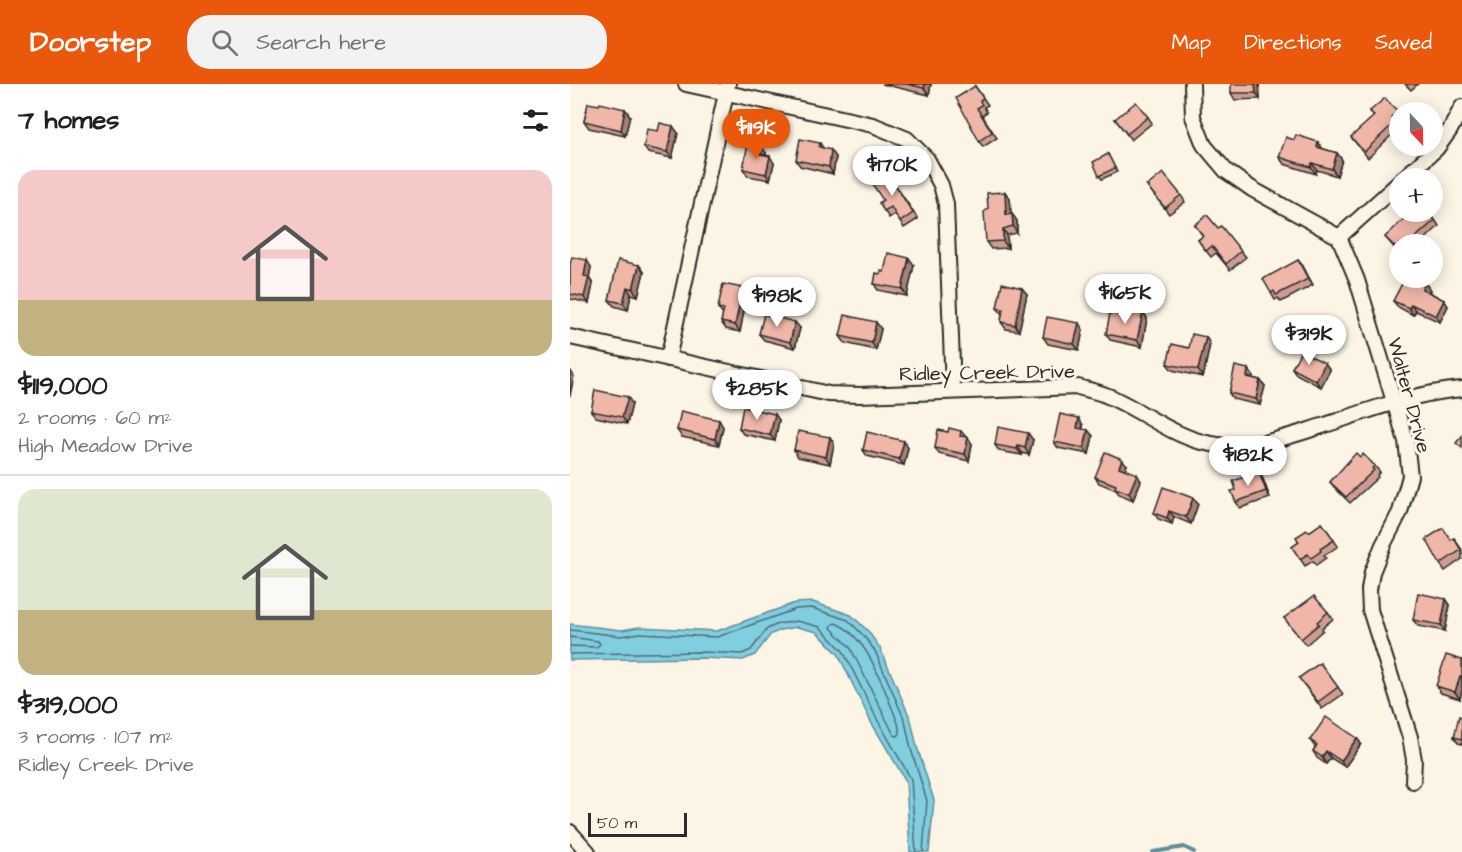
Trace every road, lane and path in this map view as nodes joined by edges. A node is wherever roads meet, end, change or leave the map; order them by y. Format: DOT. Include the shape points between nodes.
graph roads {
  1 [pos="686,84"];
  2 [pos="1192,84"];
  3 [pos="727,89"];
  4 [pos="1462,107"];
  5 [pos="1415,168"];
  6 [pos="1389,192"];
  7 [pos="1339,237"];
  8 [pos="570,337"];
  9 [pos="668,358"];
  10 [pos="1462,389"];
  11 [pos="953,390"];
  12 [pos="1395,402"];
  13 [pos="1413,782"];
  14 [pos="570,832"];
  15 [pos="588,852"];
  1 -- 3 [label="street"];
  2 -- 7 [label="street" via="1193,117 1204,145 1226,171"];
  3 -- 9 [label="street"];
  3 -- 11 [label="street" via="873,125 907,139 927,159 946,204"];
  4 -- 5 [label="street" via="1437,148"];
  6 -- 7 [label="street"];
  7 -- 12 [label="street, Walter Drive" via="1357,280"];
  8 -- 9 [label="street, Ridley Creek Drive"];
  9 -- 11 [label="street, Ridley Creek Drive" via="828,394"];
  10 -- 12 [label="street, Ridley Creek Drive"];
  11 -- 12 [label="street, Ridley Creek Drive" via="1078,387 1108,396 1201,442 1240,448 1271,443"];
  12 -- 13 [label="street, Walter Drive" via="1406,441 1410,476 1400,512 1372,572 1369,590 1370,610 1410,737"];
  14 -- 15 [label="street"];
}
